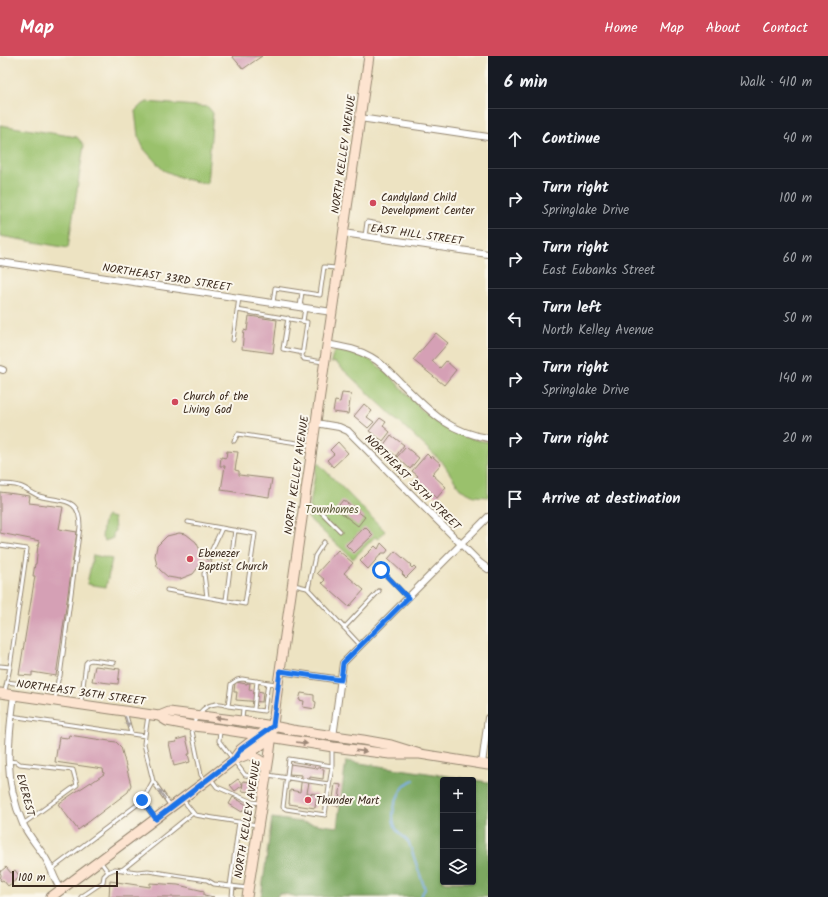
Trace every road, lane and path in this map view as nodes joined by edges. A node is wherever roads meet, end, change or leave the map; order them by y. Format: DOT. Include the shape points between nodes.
graph roads {
  1 [pos="369,56"];
  2 [pos="360,118"];
  3 [pos="488,137"];
  4 [pos="343,233"];
  5 [pos="365,236"];
  6 [pos="380,238"];
  7 [pos="488,254"];
  8 [pos="0,262"];
  9 [pos="338,268"];
  10 [pos="302,292"];
  11 [pos="239,298"];
  12 [pos="273,303"];
  13 [pos="302,307"];
  14 [pos="237,310"];
  15 [pos="332,312"];
  16 [pos="288,318"];
  17 [pos="303,321"];
  18 [pos="233,340"];
  19 [pos="327,344"];
  20 [pos="303,353"];
  21 [pos="324,362"];
  22 [pos="316,423"];
  23 [pos="488,438"];
  24 [pos="234,441"];
  25 [pos="313,445"];
  26 [pos="0,484"];
  27 [pos="304,504"];
  28 [pos="488,517"];
  29 [pos="188,522"];
  30 [pos="222,528"];
  31 [pos="236,530"];
  32 [pos="340,531"];
  33 [pos="324,542"];
  34 [pos="461,544"];
  35 [pos="0,545"];
  36 [pos="208,558"];
  37 [pos="206,567"];
  38 [pos="488,569"];
  39 [pos="381,570"];
  40 [pos="293,585"];
  41 [pos="167,590"];
  42 [pos="308,590"];
  43 [pos="379,591"];
  44 [pos="206,597"];
  45 [pos="408,598"];
  46 [pos="226,600"];
  47 [pos="344,628"];
  48 [pos="361,646"];
  49 [pos="114,663"];
  50 [pos="0,666"];
  51 [pos="10,667"];
  52 [pos="280,671"];
  53 [pos="341,680"];
  54 [pos="258,681"];
  55 [pos="7,682"];
  56 [pos="268,683"];
  57 [pos="278,684"];
  58 [pos="57,688"];
  59 [pos="6,694"];
  60 [pos="55,701"];
  61 [pos="80,704"];
  62 [pos="228,706"];
  63 [pos="243,708"];
  64 [pos="254,709"];
  65 [pos="124,710"];
  66 [pos="148,714"];
  67 [pos="197,715"];
  68 [pos="11,716"];
  69 [pos="159,716"];
  70 [pos="488,718"];
  71 [pos="241,721"];
  72 [pos="193,726"];
  73 [pos="273,726"];
  74 [pos="220,729"];
  75 [pos="131,733"];
  76 [pos="260,735"];
  77 [pos="145,736"];
  78 [pos="272,737"];
  79 [pos="333,737"];
  80 [pos="333,747"];
  81 [pos="249,754"];
  82 [pos="420,754"];
  83 [pos="233,760"];
  84 [pos="8,761"];
  85 [pos="485,764"];
  86 [pos="332,766"];
  87 [pos="267,775"];
  88 [pos="286,778"];
  89 [pos="208,780"];
  90 [pos="153,781"];
  91 [pos="329,784"];
  92 [pos="182,799"];
  93 [pos="142,800"];
  94 [pos="262,803"];
  95 [pos="171,807"];
  96 [pos="194,813"];
  97 [pos="156,819"];
  98 [pos="239,822"];
  99 [pos="24,824"];
  100 [pos="259,825"];
  101 [pos="100,860"];
  102 [pos="51,870"];
  103 [pos="122,870"];
  104 [pos="108,872"];
  105 [pos="232,886"];
  106 [pos="61,889"];
  107 [pos="248,893"];
  108 [pos="51,897"];
  109 [pos="81,897"];
  110 [pos="232,897"];
  1 -- 2 [label="main road, NORTH KELLEY AVENUE"];
  2 -- 3 [label="street"];
  2 -- 4 [label="main road, NORTH KELLEY AVENUE"];
  4 -- 5 [label="street, EAST HILL STREET"];
  4 -- 9 [label="main road, NORTH KELLEY AVENUE"];
  5 -- 6 [label="street, EAST HILL STREET"];
  5 -- 6 [label="lane" via="367,222 379,224"];
  6 -- 7 [label="street, EAST HILL STREET"];
  8 -- 11 [label="street, NORTHEAST 33RD STREET"];
  9 -- 10 [label="lane" via="324,267 320,295"];
  9 -- 15 [label="main road, NORTH KELLEY AVENUE"];
  10 -- 12 [label="lane" via="275,288"];
  10 -- 13 [label="lane"];
  11 -- 12 [label="street, NORTHEAST 33RD STREET"];
  11 -- 14 [label="lane"];
  12 -- 13 [label="street, NORTHEAST 33RD STREET"];
  13 -- 15 [label="street, NORTHEAST 33RD STREET"];
  13 -- 17 [label="lane"];
  14 -- 16 [label="lane"];
  14 -- 18 [label="lane"];
  15 -- 19 [label="main road, NORTH KELLEY AVENUE"];
  16 -- 17 [label="lane"];
  16 -- 20 [label="lane" via="284,349"];
  17 -- 20 [label="lane" via="307,322"];
  19 -- 21 [label="main road, NORTH KELLEY AVENUE"];
  19 -- 23 [label="street" via="358,350 372,358 382,364 444,422 461,431"];
  20 -- 21 [label="lane" via="304,359"];
  21 -- 22 [label="main road, NORTH KELLEY AVENUE"];
  22 -- 25 [label="main road, NORTH KELLEY AVENUE"];
  22 -- 34 [label="street, NORTHEAST 35TH STREET" via="339,427 348,432"];
  24 -- 25 [label="lane" via="238,434"];
  25 -- 27 [label="main road, NORTH KELLEY AVENUE"];
  26 -- 58 [label="lane" via="19,486 39,496 69,501 80,519"];
  27 -- 32 [label="lane" via="318,509"];
  27 -- 40 [label="main road, NORTH KELLEY AVENUE"];
  28 -- 34 [label="street"];
  29 -- 30 [label="lane"];
  30 -- 31 [label="lane"];
  30 -- 36 [label="lane"];
  31 -- 46 [label="lane"];
  31 -- 46 [label="lane" via="255,534 253,551 245,604"];
  33 -- 42 [label="lane" via="315,556"];
  34 -- 38 [label="street, NORTHEAST 35TH STREET"];
  34 -- 45 [label="street"];
  35 -- 51 [label="lane" via="27,549"];
  37 -- 44 [label="lane"];
  39 -- 45 [label="lane"];
  40 -- 42 [label="lane"];
  40 -- 52 [label="main road, NORTH KELLEY AVENUE"];
  41 -- 44 [label="lane"];
  42 -- 47 [label="lane"];
  43 -- 47 [label="lane"];
  44 -- 46 [label="lane"];
  45 -- 48 [label="street"];
  47 -- 48 [label="lane"];
  48 -- 53 [label="street" via="343,663"];
  49 -- 61 [label="lane" via="91,660 86,663"];
  50 -- 51 [label="lane"];
  51 -- 55 [label="lane"];
  52 -- 53 [label="street"];
  52 -- 57 [label="main road, NORTH KELLEY AVENUE"];
  53 -- 79 [label="street"];
  54 -- 56 [label="lane"];
  54 -- 62 [label="lane" via="242,679 231,684"];
  54 -- 64 [label="lane"];
  55 -- 58 [label="lane"];
  55 -- 59 [label="lane"];
  56 -- 57 [label="lane"];
  56 -- 64 [label="lane" via="264,711"];
  57 -- 73 [label="main road, NORTH KELLEY AVENUE"];
  58 -- 60 [label="lane"];
  59 -- 60 [label="main road, NORTHEAST 36TH STREET"];
  59 -- 68 [label="street, EVEREST"];
  60 -- 61 [label="main road, NORTHEAST 36TH STREET"];
  61 -- 65 [label="main road, NORTHEAST 36TH STREET"];
  62 -- 63 [label="lane"];
  62 -- 67 [label="lane" via="216,704 203,708"];
  63 -- 64 [label="lane"];
  63 -- 71 [label="lane"];
  65 -- 66 [label="main road, NORTHEAST 36TH STREET"];
  65 -- 75 [label="lane, one-way"];
  66 -- 69 [label="main road, NORTHEAST 36TH STREET"];
  66 -- 77 [label="lane"];
  67 -- 69 [label="main road, NORTHEAST 36TH STREET" via="169,712"];
  71 -- 67 [label="main road, NORTHEAST 36TH STREET, one-way"];
  67 -- 72 [label="lane"];
  68 -- 75 [label="lane"];
  68 -- 84 [label="street, EVEREST"];
  69 -- 72 [label="main road, NORTHEAST 36TH STREET" via="167,721"];
  70 -- 85 [label="street"];
  71 -- 73 [label="main road, NORTHEAST 36TH STREET"];
  72 -- 74 [label="main road, NORTHEAST 36TH STREET"];
  72 -- 89 [label="lane" via="201,775"];
  73 -- 76 [label="main road"];
  73 -- 78 [label="main road, NORTH KELLEY AVENUE"];
  73 -- 79 [label="main road, NORTHEAST 36TH STREET"];
  74 -- 76 [label="main road, NORTHEAST 36TH STREET"];
  74 -- 83 [label="lane" via="218,741"];
  75 -- 77 [label="lane"];
  76 -- 78 [label="main road, NORTHEAST 36TH STREET"];
  76 -- 83 [label="main road" via="241,749"];
  77 -- 90 [label="lane" via="144,744"];
  78 -- 80 [label="main road, NORTHEAST 36TH STREET, one-way"];
  78 -- 81 [label="main road"];
  78 -- 87 [label="main road, NORTH KELLEY AVENUE"];
  79 -- 80 [label="main road"];
  79 -- 82 [label="main road, NORTHEAST 36TH STREET" via="390,746"];
  80 -- 82 [label="main road, NORTHEAST 36TH STREET, one-way" via="390,754"];
  80 -- 86 [label="lane"];
  81 -- 83 [label="main road"];
  81 -- 87 [label="main road" via="261,761"];
  82 -- 85 [label="main road, NORTHEAST 36TH STREET"];
  83 -- 87 [label="lane" via="245,776"];
  83 -- 89 [label="main road"];
  84 -- 99 [label="street, EVEREST" via="16,803"];
  84 -- 99 [label="lane" via="73,770 77,785"];
  86 -- 88 [label="lane" via="289,759"];
  86 -- 91 [label="lane"];
  87 -- 88 [label="lane"];
  87 -- 94 [label="main road, NORTH KELLEY AVENUE"];
  88 -- 91 [label="lane"];
  88 -- 91 [label="lane" via="283,807 317,814 325,815"];
  89 -- 92 [label="main road"];
  89 -- 94 [label="lane" via="217,787 252,802"];
  90 -- 93 [label="lane"];
  95 -- 90 [label="lane, one-way"];
  92 -- 95 [label="main road"];
  92 -- 96 [label="lane"];
  93 -- 97 [label="lane"];
  93 -- 102 [label="lane"];
  94 -- 100 [label="main road, NORTH KELLEY AVENUE"];
  95 -- 97 [label="main road"];
  96 -- 98 [label="lane"];
  96 -- 103 [label="lane"];
  97 -- 101 [label="main road"];
  98 -- 100 [label="lane"];
  98 -- 105 [label="lane"];
  99 -- 102 [label="street, EVEREST"];
  100 -- 107 [label="main road, NORTH KELLEY AVENUE"];
  101 -- 104 [label="lane"];
  101 -- 106 [label="main road"];
  102 -- 106 [label="street, EVEREST"];
  103 -- 104 [label="lane"];
  103 -- 105 [label="lane" via="148,871"];
  104 -- 109 [label="lane" via="103,882"];
  105 -- 107 [label="lane"];
  105 -- 110 [label="lane"];
  106 -- 108 [label="main road"];
}
